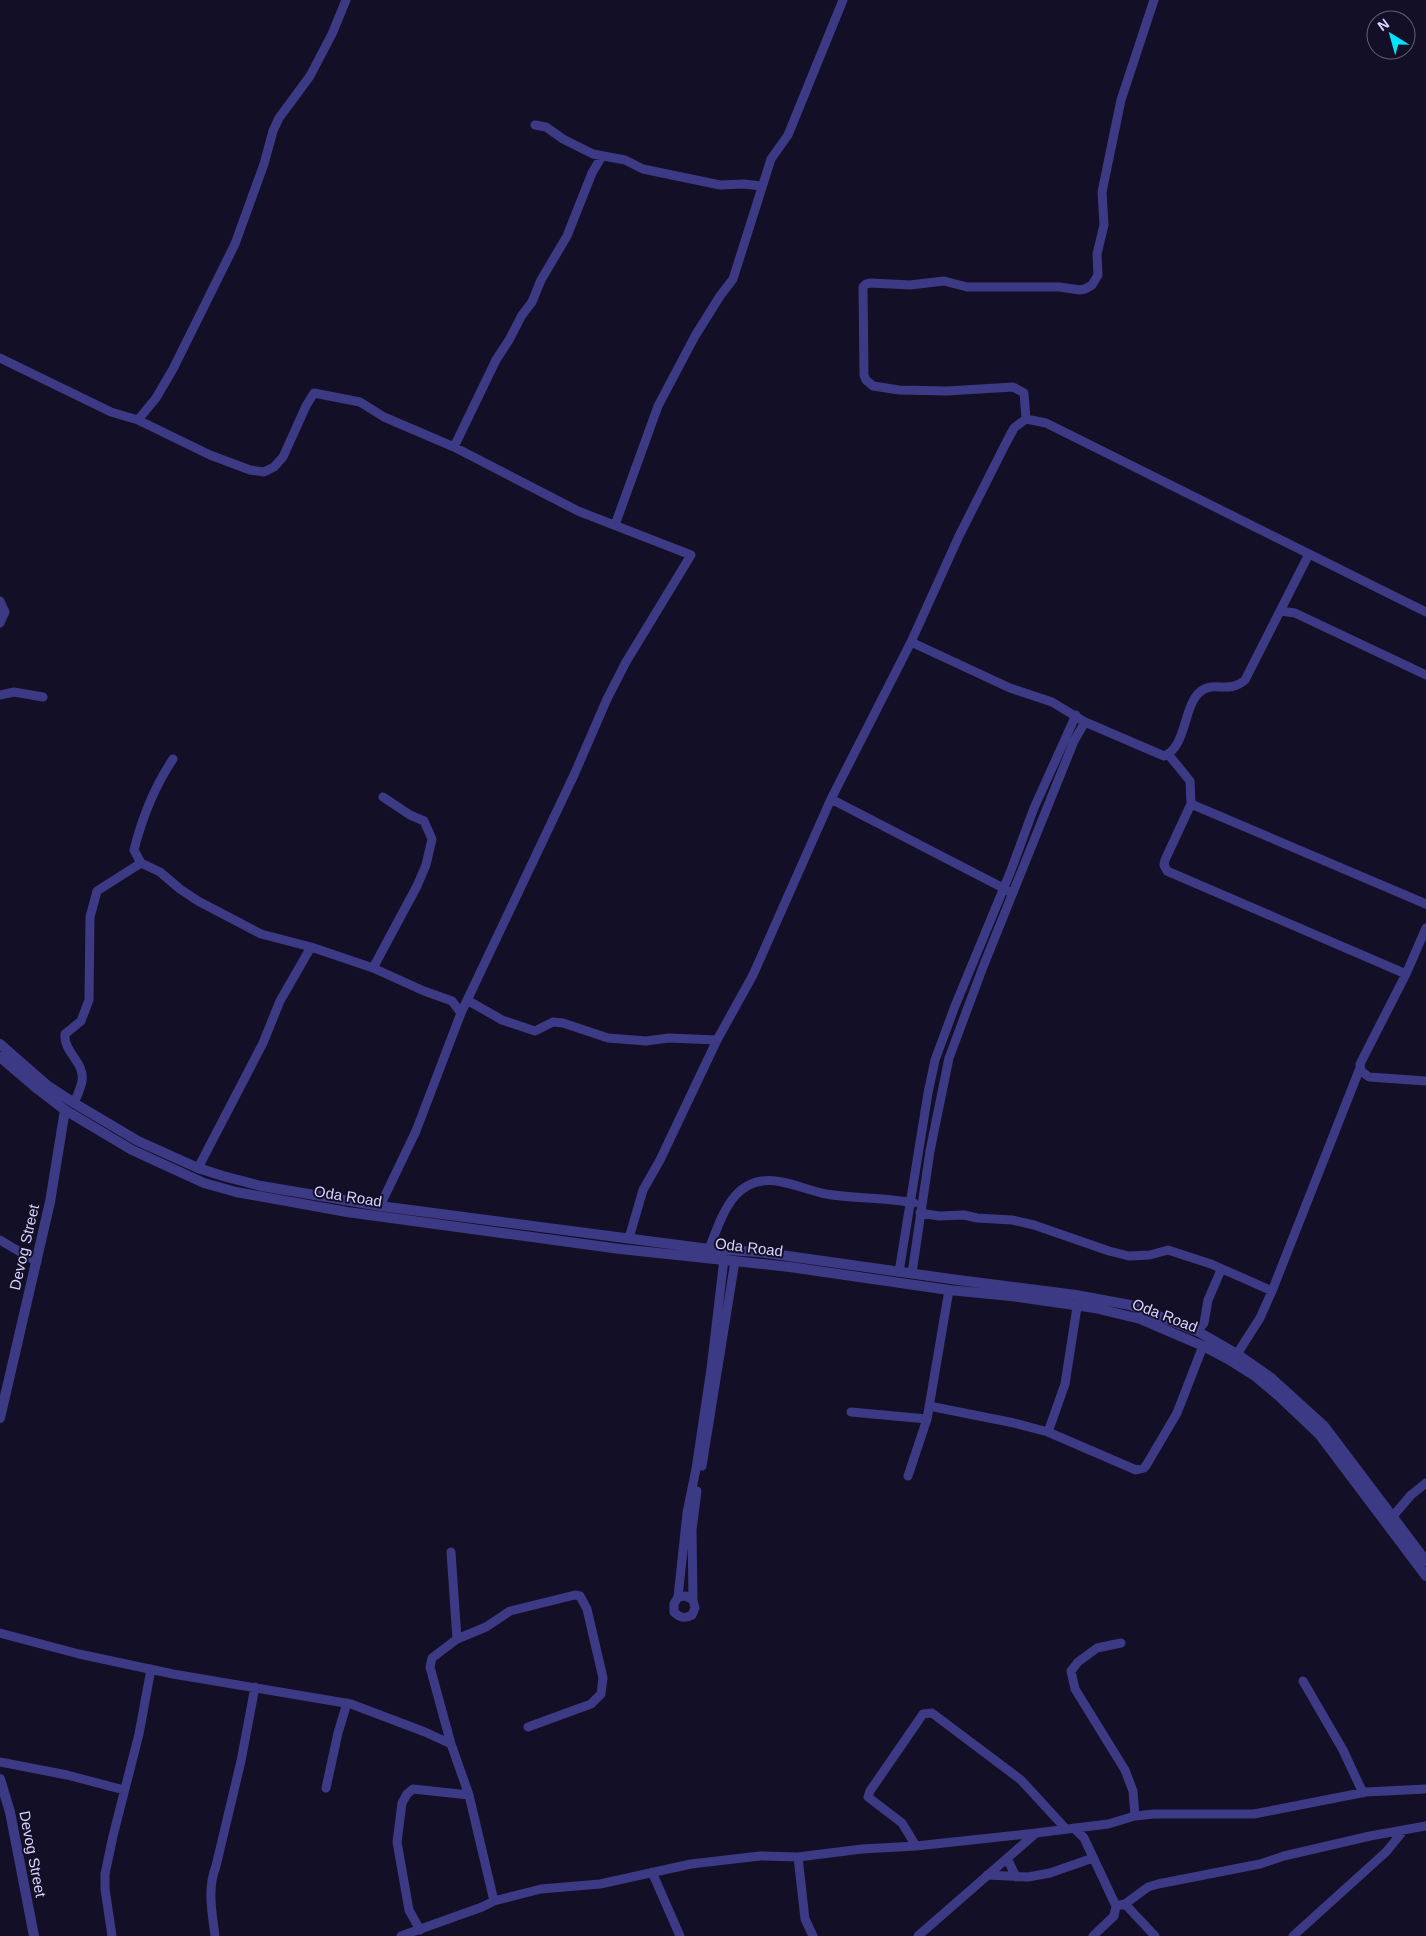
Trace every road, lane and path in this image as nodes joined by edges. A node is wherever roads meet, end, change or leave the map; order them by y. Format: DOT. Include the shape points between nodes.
graph roads {
  1 [pos="346,0"];
  2 [pos="843,0"];
  3 [pos="1154,0"];
  4 [pos="535,125"];
  5 [pos="602,156"];
  6 [pos="761,186"];
  7 [pos="0,358"];
  8 [pos="1026,419"];
  9 [pos="138,420"];
  10 [pos="454,447"];
  11 [pos="615,526"];
  12 [pos="1309,554"];
  13 [pos="0,601"];
  14 [pos="1280,611"];
  15 [pos="1426,612"];
  16 [pos="0,623"];
  17 [pos="911,642"];
  18 [pos="1426,675"];
  19 [pos="0,695"];
  20 [pos="42,697"];
  21 [pos="1076,715"];
  22 [pos="1085,722"];
  23 [pos="1168,754"];
  24 [pos="173,759"];
  25 [pos="383,797"];
  26 [pos="831,799"];
  27 [pos="1191,804"];
  28 [pos="141,863"];
  29 [pos="1004,888"];
  30 [pos="1014,893"];
  31 [pos="1426,904"];
  32 [pos="1426,928"];
  33 [pos="311,947"];
  34 [pos="373,968"];
  35 [pos="1406,974"];
  36 [pos="467,1000"];
  37 [pos="461,1013"];
  38 [pos="717,1040"];
  39 [pos="0,1044"];
  40 [pos="940,1046"];
  41 [pos="952,1051"];
  42 [pos="0,1057"];
  43 [pos="1360,1068"];
  44 [pos="1426,1081"];
  45 [pos="70,1106"];
  46 [pos="198,1168"];
  47 [pos="910,1202"];
  48 [pos="380,1206"];
  49 [pos="921,1209"];
  50 [pos="629,1238"];
  51 [pos="0,1240"];
  52 [pos="709,1248"];
  53 [pos="792,1256"];
  54 [pos="730,1260"];
  55 [pos="36,1262"];
  56 [pos="790,1267"];
  57 [pos="1221,1270"];
  58 [pos="899,1272"];
  59 [pos="912,1273"];
  60 [pos="949,1290"];
  61 [pos="1272,1291"];
  62 [pos="1077,1307"];
  63 [pos="1197,1331"];
  64 [pos="1204,1346"];
  65 [pos="1238,1354"];
  66 [pos="929,1406"];
  67 [pos="850,1412"];
  68 [pos="0,1418"];
  69 [pos="927,1419"];
  70 [pos="1048,1432"];
  71 [pos="908,1476"];
  72 [pos="1426,1483"];
  73 [pos="695,1488"];
  74 [pos="1393,1516"];
  75 [pos="451,1552"];
  76 [pos="1426,1561"];
  77 [pos="1426,1576"];
  78 [pos="678,1597"];
  79 [pos="693,1600"];
  80 [pos="0,1633"];
  81 [pos="457,1639"];
  82 [pos="1121,1644"];
  83 [pos="151,1670"];
  84 [pos="1302,1681"];
  85 [pos="255,1687"];
  86 [pos="347,1703"];
  87 [pos="528,1727"];
  88 [pos="451,1744"];
  89 [pos="0,1762"];
  90 [pos="0,1779"];
  91 [pos="326,1788"];
  92 [pos="124,1790"];
  93 [pos="1426,1790"];
  94 [pos="1363,1793"];
  95 [pos="469,1795"];
  96 [pos="1135,1816"];
  97 [pos="1094,1826"];
  98 [pos="1426,1826"];
  99 [pos="1070,1829"];
  100 [pos="1404,1830"];
  101 [pos="1036,1833"];
  102 [pos="1084,1838"];
  103 [pos="916,1846"];
  104 [pos="798,1857"];
  105 [pos="1006,1858"];
  106 [pos="1094,1858"];
  107 [pos="652,1872"];
  108 [pos="987,1875"];
  109 [pos="1016,1877"];
  110 [pos="494,1900"];
  111 [pos="1121,1905"];
  112 [pos="420,1930"];
  113 [pos="34,1936"];
  114 [pos="112,1936"];
  115 [pos="215,1936"];
  116 [pos="401,1936"];
  117 [pos="680,1936"];
  118 [pos="813,1936"];
  119 [pos="918,1936"];
  120 [pos="1093,1936"];
  121 [pos="1155,1936"];
  122 [pos="1293,1936"];
  1 -- 9 [label="street" via="310,76 273,131 235,244 173,369"];
  2 -- 6 [label="street" via="788,134 771,159"];
  3 -- 8 [label="street" via="1119,108 1102,192 1104,225 1096,254 1098,275 1094,284 1080,290 1060,287 975,288 944,281 910,285 870,283 863,287 864,374 869,384 928,391 1013,387 1024,393"];
  4 -- 5 [label="street"];
  5 -- 6 [label="street" via="625,160 642,169 675,177 720,185"];
  5 -- 10 [label="street" via="567,236 496,360"];
  6 -- 11 [label="street" via="733,279 695,336 658,406"];
  7 -- 9 [label="street" via="111,412"];
  8 -- 12 [label="street" via="1046,423"];
  8 -- 17 [label="street" via="1014,428 1007,440"];
  9 -- 10 [label="street" via="210,455 264,472 283,457 314,393 360,402 384,417"];
  10 -- 11 [label="street" via="578,511"];
  11 -- 36 [label="street" via="691,555 607,699"];
  12 -- 14 [label="street"];
  12 -- 15 [label="street"];
  13 -- 16 [label="street" via="5,612"];
  14 -- 18 [label="street" via="1295,613"];
  14 -- 23 [label="street" via="1245,680 1233,687 1211,686 1195,697 1182,732"];
  17 -- 21 [label="street"];
  17 -- 26 [label="street"];
  19 -- 20 [label="street" via="14,692"];
  21 -- 22 [label="street"];
  21 -- 29 [label="street" via="1034,808"];
  22 -- 23 [label="street" via="1160,755"];
  22 -- 30 [label="street" via="1074,741"];
  23 -- 27 [label="street" via="1190,781"];
  24 -- 28 [label="street" via="159,780 138,834 134,850"];
  25 -- 34 [label="street" via="424,821 432,839 417,886"];
  26 -- 29 [label="street"];
  26 -- 38 [label="street" via="753,975"];
  27 -- 31 [label="street"];
  27 -- 35 [label="street" via="1165,860 1167,871"];
  28 -- 33 [label="street" via="160,872 198,901 261,934"];
  28 -- 45 [label="street" via="97,892 93,901 89,1000 81,1021 64,1034 64,1041 82,1070 82,1082"];
  29 -- 30 [label="street"];
  29 -- 40 [label="street"];
  30 -- 41 [label="street"];
  32 -- 35 [label="street"];
  33 -- 34 [label="street"];
  33 -- 46 [label="street" via="280,1001 263,1043"];
  34 -- 37 [label="street" via="452,1001"];
  35 -- 43 [label="street" via="1365,1052"];
  36 -- 37 [label="street"];
  36 -- 38 [label="street" via="502,1020 536,1031 553,1022 608,1038"];
  37 -- 48 [label="street" via="416,1131"];
  38 -- 50 [label="street" via="643,1190"];
  39 -- 45 [label="street, Oda Road"];
  40 -- 41 [label="street"];
  40 -- 47 [label="street" via="928,1093"];
  41 -- 49 [label="street"];
  42 -- 45 [label="street, Oda Road" via="35,1087"];
  43 -- 44 [label="street" via="1369,1077"];
  43 -- 61 [label="street"];
  45 -- 46 [label="street, Oda Road"];
  45 -- 54 [label="street, Oda Road" via="132,1150 204,1183 236,1192 357,1214 620,1249"];
  45 -- 55 [label="street, Devog Street"];
  46 -- 48 [label="street, Oda Road" via="261,1186"];
  47 -- 49 [label="street"];
  47 -- 52 [label="street" via="827,1194 780,1182 755,1182 737,1192 723,1213"];
  47 -- 58 [label="street"];
  48 -- 50 [label="street, Oda Road"];
  49 -- 57 [label="street" via="939,1216 1012,1220 1129,1256 1150,1256 1168,1250"];
  49 -- 59 [label="street"];
  50 -- 52 [label="street, Oda Road"];
  51 -- 55 [label="street"];
  52 -- 53 [label="street, Oda Road"];
  53 -- 56 [label="street"];
  53 -- 58 [label="street, Oda Road"];
  54 -- 56 [label="street, Oda Road"];
  54 -- 73 [label="street"];
  55 -- 68 [label="street, Devog Street"];
  56 -- 60 [label="street, Oda Road"];
  57 -- 61 [label="street"];
  57 -- 63 [label="street" via="1208,1301 1204,1323"];
  58 -- 59 [label="street, Oda Road"];
  59 -- 63 [label="street, Oda Road" via="1130,1305"];
  60 -- 62 [label="street, Oda Road"];
  60 -- 66 [label="street"];
  61 -- 65 [label="street"];
  62 -- 64 [label="street, Oda Road" via="1140,1319"];
  62 -- 70 [label="street" via="1065,1384"];
  63 -- 65 [label="street, Oda Road"];
  64 -- 70 [label="street" via="1177,1413 1144,1468 1136,1470"];
  64 -- 77 [label="street, Oda Road" via="1256,1376 1319,1434"];
  65 -- 74 [label="street, Oda Road" via="1324,1426"];
  66 -- 69 [label="street"];
  66 -- 70 [label="street"];
  67 -- 69 [label="street"];
  69 -- 71 [label="street"];
  72 -- 74 [label="street"];
  73 -- 78 [label="street" via="687,1513"];
  73 -- 79 [label="street"];
  74 -- 76 [label="street, Oda Road"];
  75 -- 81 [label="street"];
  78 -- 79 [label="street" via="686,1596"];
  78 -- 79 [label="street" via="674,1612 684,1618 692,1615 696,1608"];
  80 -- 83 [label="street"];
  81 -- 87 [label="street" via="510,1612 575,1595 582,1599 603,1678 601,1694 591,1704"];
  81 -- 88 [label="street" via="432,1658 430,1667"];
  82 -- 96 [label="street" via="1097,1648 1078,1662 1071,1674 1075,1689 1125,1770 1133,1791"];
  83 -- 85 [label="street"];
  83 -- 92 [label="street" via="140,1734"];
  84 -- 94 [label="street" via="1343,1750"];
  85 -- 86 [label="street"];
  85 -- 115 [label="street" via="241,1761 211,1880"];
  86 -- 88 [label="street"];
  86 -- 91 [label="street"];
  88 -- 95 [label="street"];
  89 -- 92 [label="street"];
  90 -- 113 [label="street, Devog Street" via="10,1812"];
  92 -- 114 [label="street" via="105,1874"];
  93 -- 94 [label="street"];
  94 -- 96 [label="street" via="1254,1814"];
  95 -- 110 [label="street"];
  95 -- 112 [label="street" via="413,1789 402,1802 397,1842 409,1910"];
  96 -- 97 [label="street"];
  97 -- 99 [label="street"];
  97 -- 102 [label="street"];
  98 -- 100 [label="street"];
  99 -- 101 [label="street"];
  99 -- 102 [label="street"];
  99 -- 103 [label="street" via="1021,1780 929,1712 923,1714 868,1797 902,1823"];
  100 -- 111 [label="street" via="1158,1884"];
  100 -- 122 [label="street" via="1386,1852"];
  101 -- 103 [label="street"];
  101 -- 105 [label="street"];
  102 -- 106 [label="street"];
  103 -- 104 [label="street"];
  104 -- 107 [label="street" via="760,1856"];
  104 -- 118 [label="street" via="805,1919"];
  105 -- 108 [label="street"];
  105 -- 109 [label="street"];
  106 -- 109 [label="street" via="1050,1873"];
  106 -- 111 [label="street"];
  107 -- 110 [label="street" via="600,1884 541,1889"];
  107 -- 117 [label="street"];
  108 -- 109 [label="street"];
  108 -- 119 [label="street"];
  110 -- 112 [label="street"];
  111 -- 120 [label="street"];
  111 -- 121 [label="street"];
  112 -- 116 [label="street"];
}
